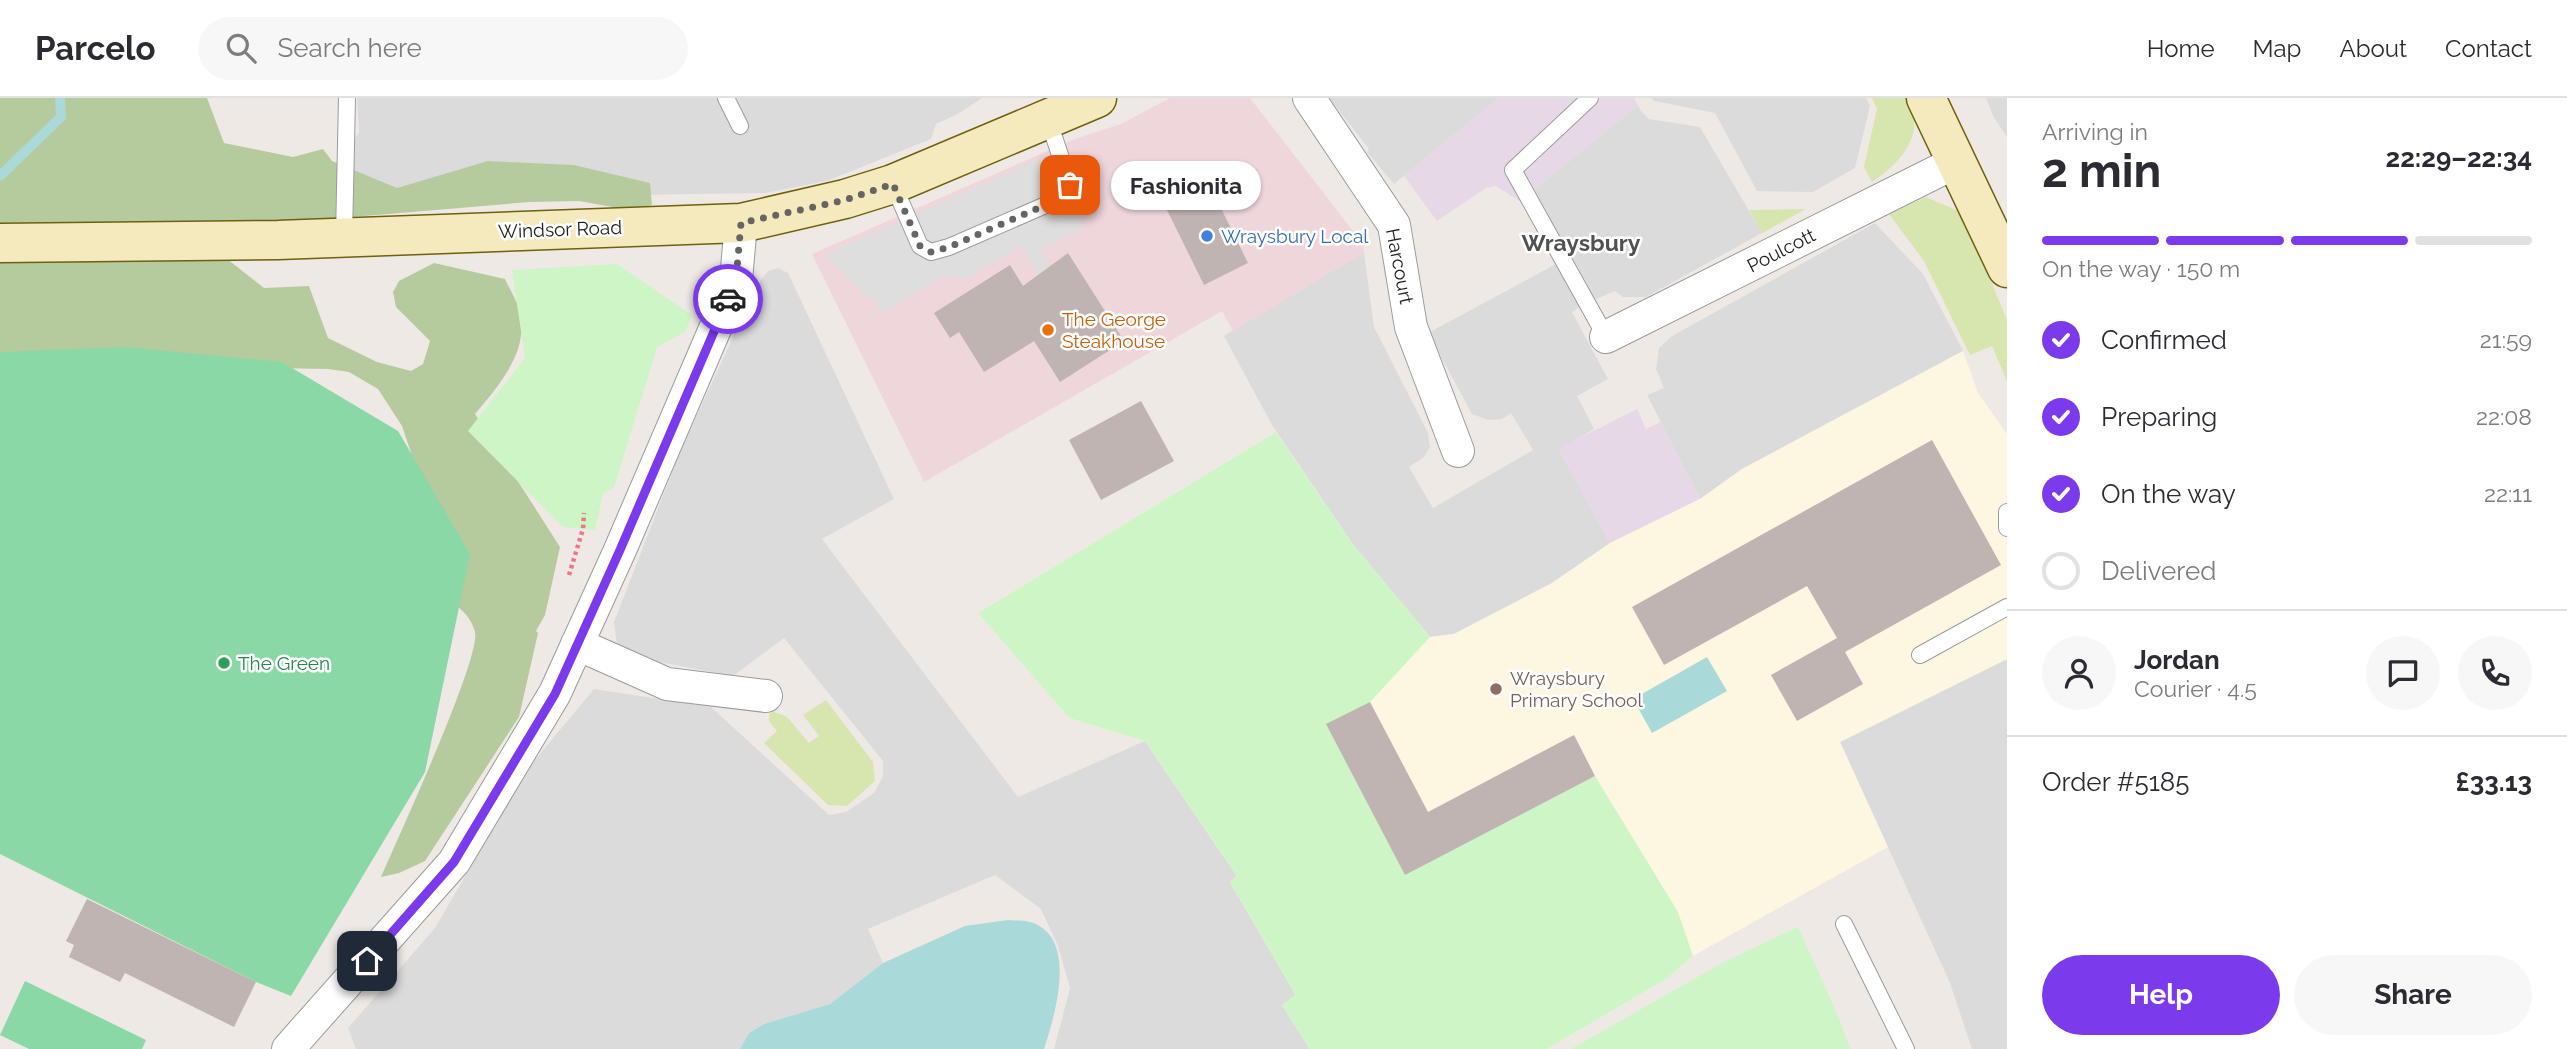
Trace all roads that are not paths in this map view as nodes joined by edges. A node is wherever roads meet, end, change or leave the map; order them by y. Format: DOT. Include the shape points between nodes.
graph roads {
  1 [pos="347,98"];
  2 [pos="726,98"];
  3 [pos="1097,98"];
  4 [pos="1309,98"];
  5 [pos="1590,98"];
  6 [pos="1926,98"];
  7 [pos="1048,119"];
  8 [pos="740,126"];
  9 [pos="1956,163"];
  10 [pos="893,184"];
  11 [pos="741,223"];
  12 [pos="344,237"];
  13 [pos="0,243"];
  14 [pos="2007,268"];
  15 [pos="1606,337"];
  16 [pos="1458,451"];
  17 [pos="2007,512"];
  18 [pos="2007,528"];
  19 [pos="2007,607"];
  20 [pos="577,644"];
  21 [pos="1920,655"];
  22 [pos="766,696"];
  23 [pos="1844,923"];
  24 [pos="288,1049"];
  25 [pos="1906,1049"];
  1 -- 12 [label="lane"];
  2 -- 8 [label="lane"];
  3 -- 7 [label="main road, Windsor Road"];
  4 -- 16 [label="street, Harcourt" via="1394,225 1411,327"];
  5 -- 15 [label="lane" via="1513,170"];
  6 -- 9 [label="main road"];
  7 -- 10 [label="main road, Windsor Road"];
  7 -- 10 [label="lane" via="1070,185 1064,197 949,247 931,252 920,246"];
  9 -- 14 [label="main road"];
  9 -- 15 [label="street, Poulcott"];
  10 -- 11 [label="main road, Windsor Road" via="845,200"];
  11 -- 12 [label="main road, Windsor Road"];
  11 -- 20 [label="street" via="736,280"];
  12 -- 13 [label="main road, Windsor Road"];
  17 -- 18 [label="lane"];
  19 -- 21 [label="lane"];
  20 -- 22 [label="street" via="667,684"];
  20 -- 24 [label="street" via="555,694 454,862"];
  23 -- 25 [label="lane"];
}
